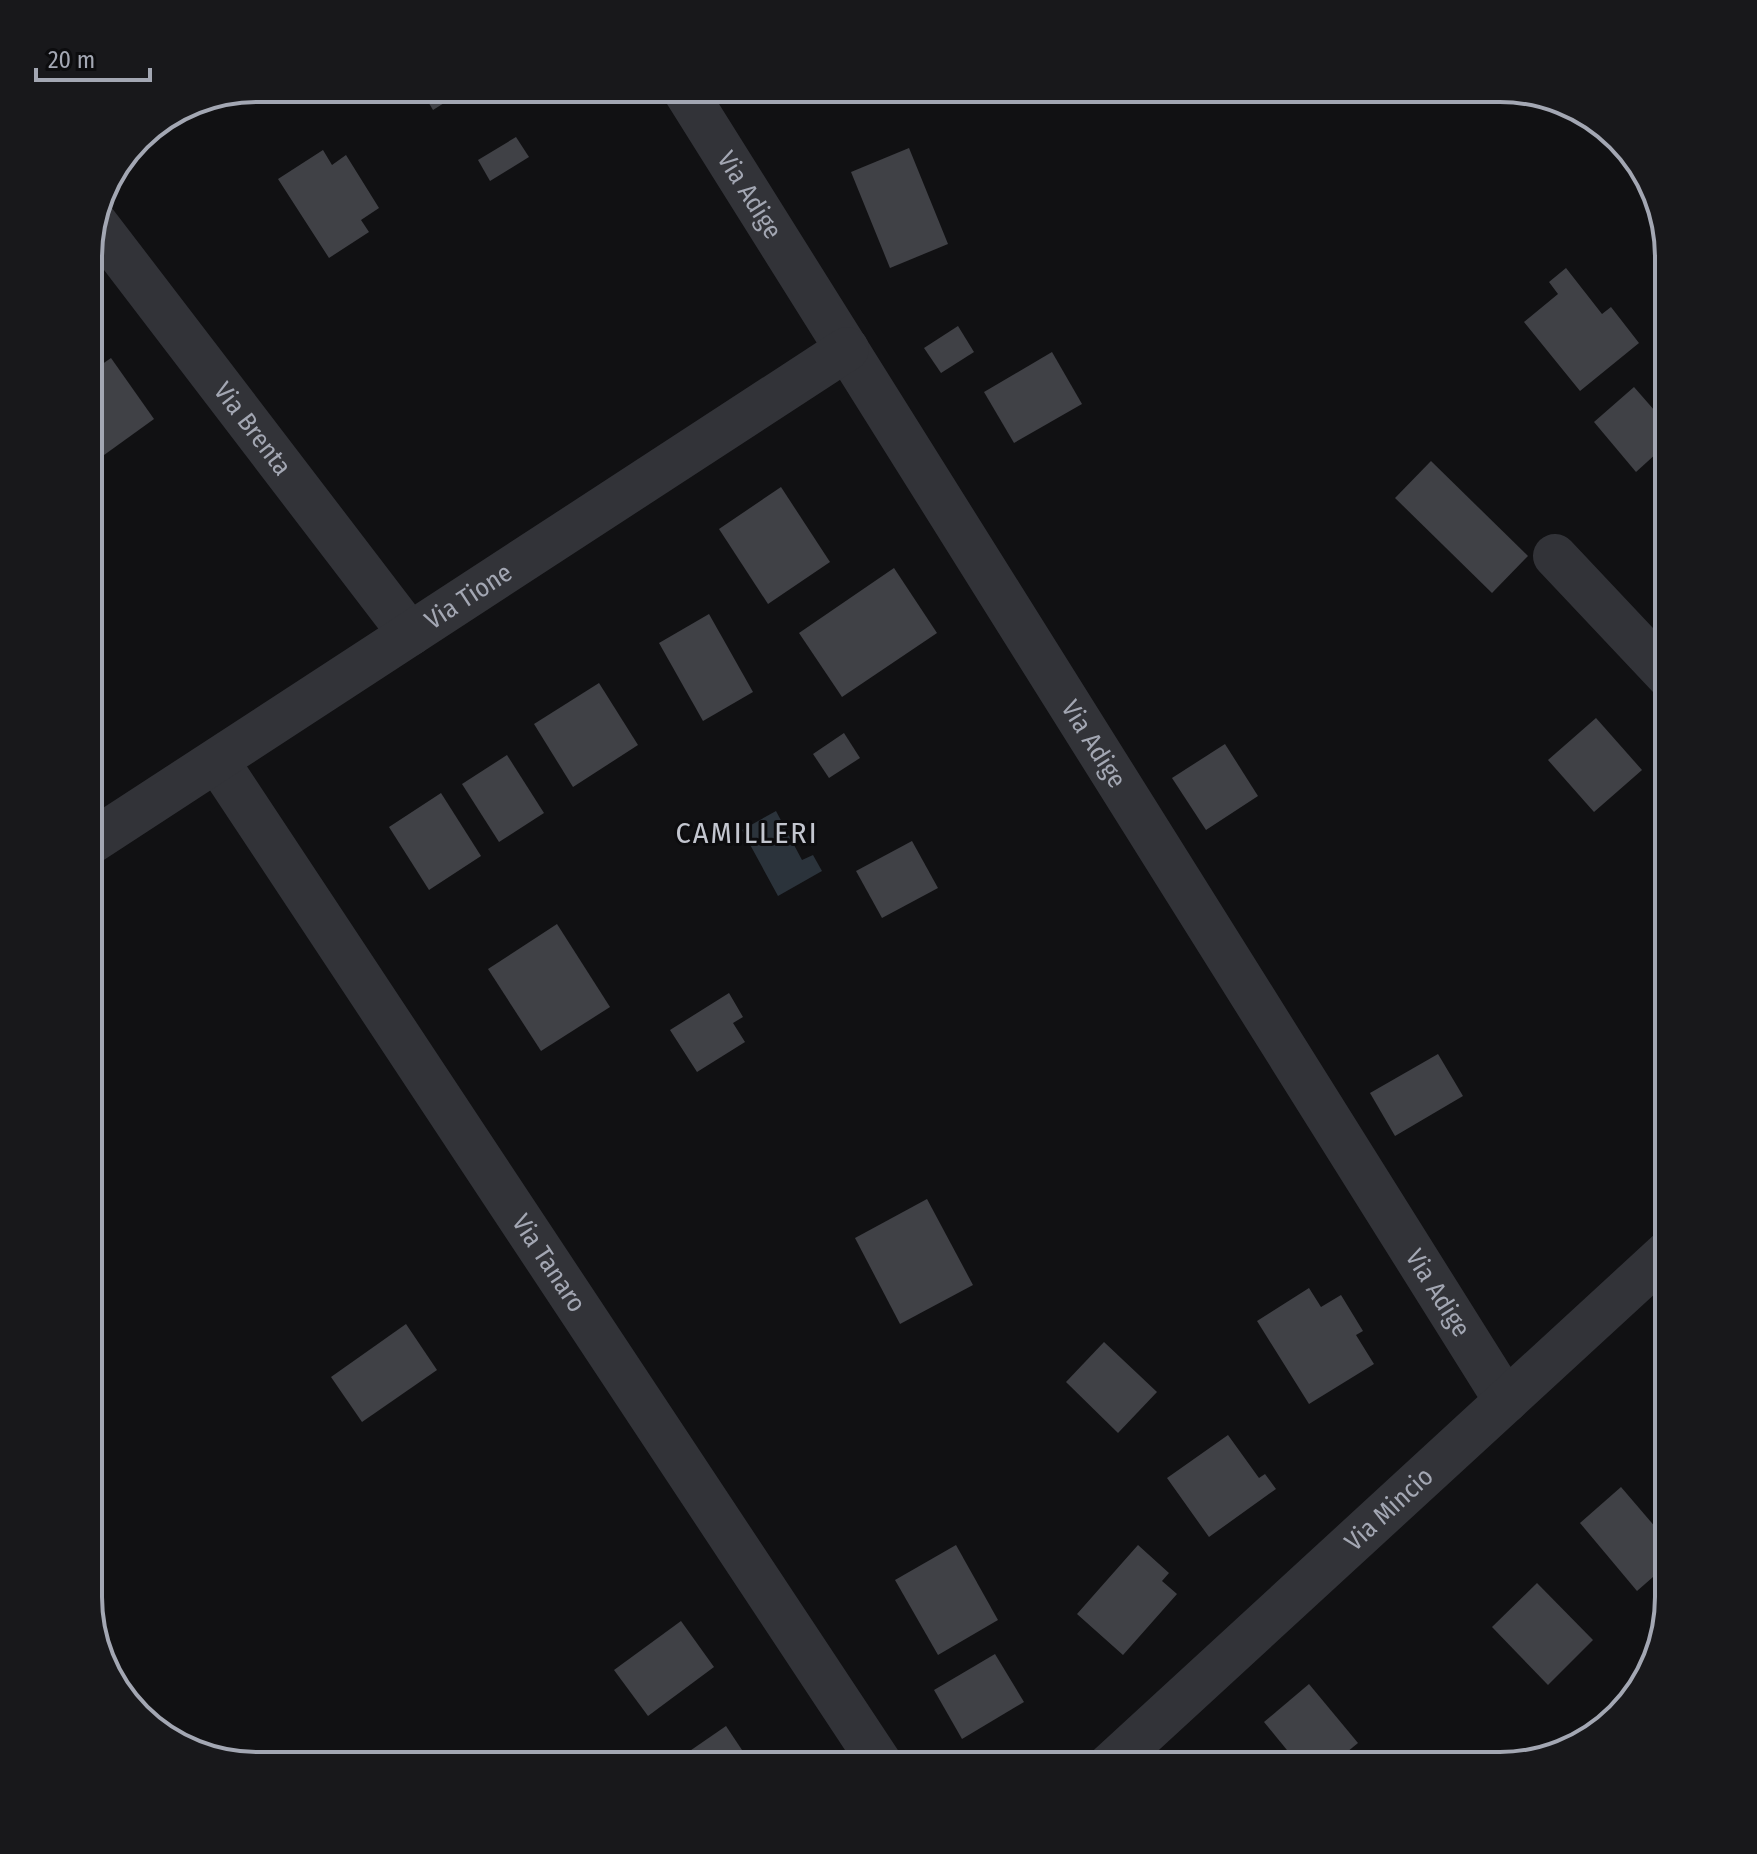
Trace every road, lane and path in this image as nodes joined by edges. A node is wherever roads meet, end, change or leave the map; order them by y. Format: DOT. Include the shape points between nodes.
graph roads {
  1 [pos="692,102"];
  2 [pos="104,233"];
  3 [pos="847,349"];
  4 [pos="1555,556"];
  5 [pos="410,634"];
  6 [pos="1655,662"];
  7 [pos="217,761"];
  8 [pos="102,835"];
  9 [pos="1655,1264"];
  10 [pos="1506,1401"];
  11 [pos="873,1752"];
  12 [pos="1124,1752"];
  1 -- 3 [label="street, Via Adige"];
  2 -- 5 [label="street, Via Brenta"];
  3 -- 5 [label="street, Via Tione"];
  3 -- 10 [label="street, Via Adige"];
  4 -- 6 [label="street"];
  5 -- 7 [label="street, Via Tione"];
  7 -- 8 [label="street, Via Tione"];
  7 -- 11 [label="street, Via Tanaro"];
  9 -- 10 [label="street, Via Mincio"];
  10 -- 12 [label="street, Via Mincio"];
}
